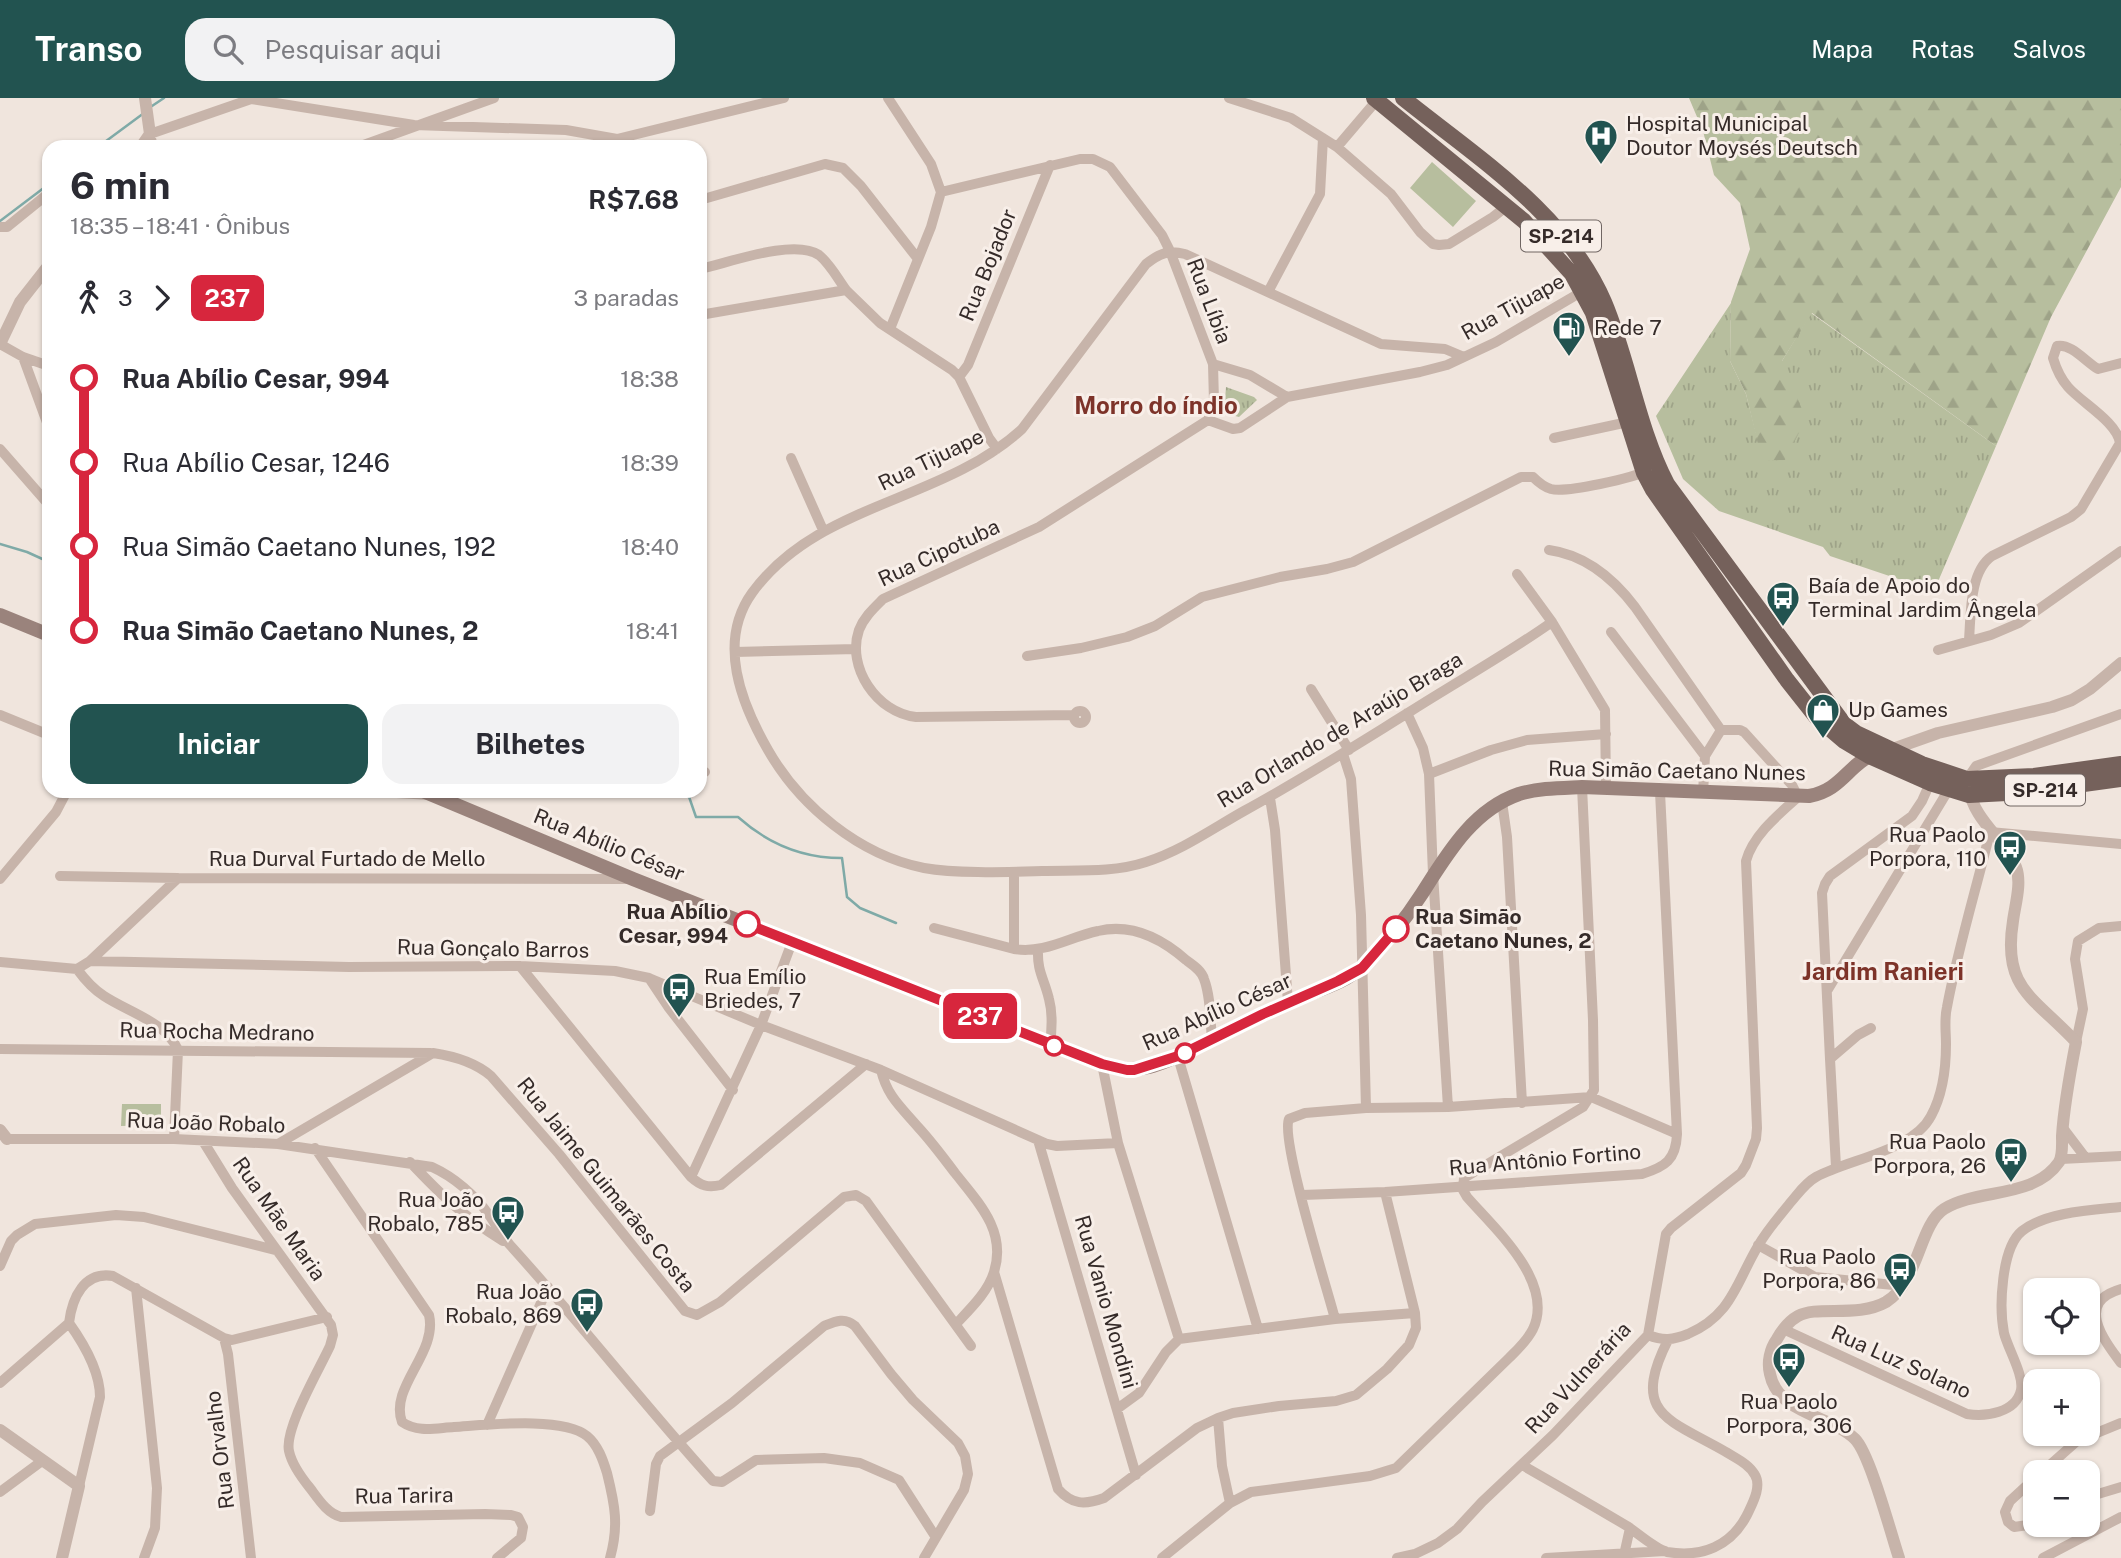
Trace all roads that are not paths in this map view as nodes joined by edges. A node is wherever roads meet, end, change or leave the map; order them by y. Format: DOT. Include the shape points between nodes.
graph roads {
  1 [pos="145,98"];
  2 [pos="494,98"];
  3 [pos="784,98"];
  4 [pos="888,98"];
  5 [pos="1229,98"];
  6 [pos="1403,98"];
  7 [pos="253,99"];
  8 [pos="1376,99"];
  9 [pos="1418,110"];
  10 [pos="414,125"];
  11 [pos="1409,125"];
  12 [pos="1323,138"];
  13 [pos="617,139"];
  14 [pos="151,140"];
  15 [pos="376,140"];
  16 [pos="1336,147"];
  17 [pos="1050,165"];
  18 [pos="1488,190"];
  19 [pos="1518,191"];
  20 [pos="942,192"];
  21 [pos="42,198"];
  22 [pos="707,198"];
  23 [pos="1507,206"];
  24 [pos="2,224"];
  25 [pos="1170,251"];
  26 [pos="918,259"];
  27 [pos="707,267"];
  28 [pos="42,274"];
  29 [pos="846,290"];
  30 [pos="1583,291"];
  31 [pos="1268,292"];
  32 [pos="707,314"];
  33 [pos="890,329"];
  34 [pos="0,344"];
  35 [pos="23,357"];
  36 [pos="1464,357"];
  37 [pos="2121,363"];
  38 [pos="42,364"];
  39 [pos="1213,364"];
  40 [pos="959,377"];
  41 [pos="1287,397"];
  42 [pos="42,409"];
  43 [pos="1208,420"];
  44 [pos="1628,422"];
  45 [pos="1554,438"];
  46 [pos="0,449"];
  47 [pos="997,449"];
  48 [pos="791,458"];
  49 [pos="1651,470"];
  50 [pos="42,497"];
  51 [pos="823,530"];
  52 [pos="1549,550"];
  53 [pos="2121,551"];
  54 [pos="1517,575"];
  55 [pos="0,615"];
  56 [pos="1552,622"];
  57 [pos="42,632"];
  58 [pos="1611,632"];
  59 [pos="1969,640"];
  60 [pos="856,649"];
  61 [pos="1938,650"];
  62 [pos="735,652"];
  63 [pos="1027,656"];
  64 [pos="2121,663"];
  65 [pos="1311,690"];
  66 [pos="1406,713"];
  67 [pos="2121,714"];
  68 [pos="0,715"];
  69 [pos="1074,715"];
  70 [pos="1721,730"];
  71 [pos="42,732"];
  72 [pos="1606,734"];
  73 [pos="1890,750"];
  74 [pos="1346,752"];
  75 [pos="1705,756"];
  76 [pos="1869,756"];
  77 [pos="2121,764"];
  78 [pos="1429,774"];
  79 [pos="2121,779"];
  80 [pos="1930,783"];
  81 [pos="1582,787"];
  82 [pos="1968,787"];
  83 [pos="1606,788"];
  84 [pos="1949,789"];
  85 [pos="1660,792"];
  86 [pos="1703,793"];
  87 [pos="1780,796"];
  88 [pos="1798,797"];
  89 [pos="64,798"];
  90 [pos="440,798"];
  91 [pos="1270,798"];
  92 [pos="1502,802"];
  93 [pos="1912,816"];
  94 [pos="1769,823"];
  95 [pos="1927,825"];
  96 [pos="1990,832"];
  97 [pos="2121,844"];
  98 [pos="1115,869"];
  99 [pos="1014,872"];
  100 [pos="1433,874"];
  101 [pos="60,876"];
  102 [pos="178,878"];
  103 [pos="0,879"];
  104 [pos="634,879"];
  105 [pos="2121,926"];
  106 [pos="934,928"];
  107 [pos="792,942"];
  108 [pos="1014,949"];
  109 [pos="1038,950"];
  110 [pos="90,961"];
  111 [pos="0,962"];
  112 [pos="520,966"];
  113 [pos="1362,968"];
  114 [pos="77,969"];
  115 [pos="649,978"];
  116 [pos="1827,991"];
  117 [pos="1288,1002"];
  118 [pos="761,1025"];
  119 [pos="1871,1028"];
  120 [pos="2074,1036"];
  121 [pos="1212,1038"];
  122 [pos="1050,1044"];
  123 [pos="0,1049"];
  124 [pos="178,1050"];
  125 [pos="433,1053"];
  126 [pos="1178,1056"];
  127 [pos="1830,1059"];
  128 [pos="1102,1064"];
  129 [pos="866,1065"];
  130 [pos="881,1070"];
  131 [pos="733,1090"];
  132 [pos="1591,1097"];
  133 [pos="1522,1103"];
  134 [pos="1448,1107"];
  135 [pos="1366,1108"];
  136 [pos="2063,1128"];
  137 [pos="1676,1134"];
  138 [pos="2,1136"];
  139 [pos="174,1139"];
  140 [pos="1038,1140"];
  141 [pos="203,1141"];
  142 [pos="1118,1143"];
  143 [pos="278,1144"];
  144 [pos="315,1148"];
  145 [pos="2121,1156"];
  146 [pos="2085,1157"];
  147 [pos="2061,1159"];
  148 [pos="410,1162"];
  149 [pos="1836,1167"];
  150 [pos="691,1177"];
  151 [pos="1463,1186"];
  152 [pos="1385,1192"];
  153 [pos="1302,1195"];
  154 [pos="2121,1207"];
  155 [pos="509,1244"];
  156 [pos="1758,1245"];
  157 [pos="275,1250"];
  158 [pos="0,1266"];
  159 [pos="994,1272"];
  160 [pos="1903,1286"];
  161 [pos="548,1287"];
  162 [pos="136,1288"];
  163 [pos="2121,1289"];
  164 [pos="1415,1313"];
  165 [pos="327,1317"];
  166 [pos="1335,1319"];
  167 [pos="69,1323"];
  168 [pos="956,1324"];
  169 [pos="1258,1329"];
  170 [pos="1783,1329"];
  171 [pos="1648,1335"];
  172 [pos="224,1338"];
  173 [pos="1179,1339"];
  174 [pos="1668,1340"];
  175 [pos="971,1346"];
  176 [pos="2121,1363"];
  177 [pos="0,1383"];
  178 [pos="1117,1409"];
  179 [pos="1218,1418"];
  180 [pos="2121,1423"];
  181 [pos="487,1425"];
  182 [pos="0,1430"];
  183 [pos="678,1443"];
  184 [pos="2056,1460"];
  185 [pos="42,1461"];
  186 [pos="1522,1465"];
  187 [pos="1136,1475"];
  188 [pos="79,1486"];
  189 [pos="2121,1487"];
  190 [pos="2023,1489"];
  191 [pos="0,1492"];
  192 [pos="2100,1493"];
  193 [pos="1230,1503"];
  194 [pos="650,1511"];
  195 [pos="2121,1517"];
  196 [pos="2023,1526"];
  197 [pos="1630,1528"];
  198 [pos="935,1536"];
  199 [pos="1665,1551"];
  200 [pos="1624,1555"];
  201 [pos="62,1558"];
  202 [pos="144,1558"];
  203 [pos="251,1558"];
  204 [pos="497,1558"];
  205 [pos="610,1558"];
  206 [pos="924,1558"];
  207 [pos="1162,1558"];
  208 [pos="1397,1558"];
  209 [pos="1546,1558"];
  210 [pos="1899,1558"];
  211 [pos="2043,1558"];
  1 -- 14 [label="street"];
  2 -- 10 [label="street"];
  3 -- 13 [label="street"];
  4 -- 20 [label="street" via="931,164"];
  5 -- 12 [label="street" via="1291,118"];
  6 -- 9 [label="main road, SP-214"];
  7 -- 10 [label="street"];
  7 -- 14 [label="street"];
  8 -- 11 [label="main road, SP-214"];
  8 -- 16 [label="street"];
  9 -- 11 [label="main road" via="1406,115"];
  9 -- 19 [label="main road, SP-214"];
  10 -- 13 [label="street" via="566,130"];
  10 -- 15 [label="street"];
  11 -- 18 [label="main road, SP-214"];
  12 -- 16 [label="street"];
  12 -- 31 [label="street" via="1320,194"];
  16 -- 23 [label="street" via="1391,194 1433,244 1448,244"];
  17 -- 20 [label="street, Rua Líbia"];
  17 -- 25 [label="street, Rua Líbia" via="1093,159 1110,167"];
  17 -- 40 [label="street, Rua Bojador" via="968,365"];
  18 -- 19 [label="main road" via="1506,200"];
  18 -- 23 [label="main road, SP-214"];
  19 -- 49 [label="main road, SP-214" via="1572,249 1595,283 1611,319"];
  20 -- 26 [label="street"];
  21 -- 24 [label="street"];
  22 -- 26 [label="street" via="825,164 838,166 861,186"];
  23 -- 30 [label="main road, SP-214" via="1542,239"];
  25 -- 31 [label="street, Rua Tijuape" via="1203,261"];
  25 -- 39 [label="street, Rua Líbia"];
  25 -- 47 [label="street, Rua Tijuape" via="1146,264 1022,429"];
  26 -- 33 [label="street"];
  27 -- 29 [label="street" via="786,249 803,250 821,257"];
  28 -- 34 [label="street" via="20,302"];
  29 -- 32 [label="street"];
  29 -- 33 [label="street"];
  30 -- 36 [label="street, Rua Tijuape"];
  30 -- 44 [label="main road, SP-214"];
  31 -- 36 [label="street, Rua Tijuape" via="1381,344 1446,349"];
  33 -- 40 [label="street"];
  34 -- 35 [label="street"];
  35 -- 38 [label="street"];
  35 -- 42 [label="street"];
  36 -- 41 [label="street" via="1420,372"];
  37 -- 59 [label="street" via="2098,369 2069,347 2057,346 2053,352 2066,384 2112,426 2120,443 2081,509 1992,556 1982,566"];
  39 -- 41 [label="street" via="1250,375"];
  39 -- 43 [label="street" via="1214,402"];
  40 -- 47 [label="street"];
  41 -- 43 [label="street" via="1240,428"];
  43 -- 60 [label="street, Rua Cipotuba" via="1039,527 883,599 862,624"];
  44 -- 45 [label="street"];
  44 -- 49 [label="main road, SP-214"];
  46 -- 50 [label="street"];
  47 -- 51 [label="street, Rua Tijuape" via="948,478"];
  48 -- 51 [label="street"];
  49 -- 63 [label="street" via="1618,481 1556,490 1533,477 1521,477 1353,562 1202,597 1127,637"];
  49 -- 73 [label="main road, SP-214" via="1844,724"];
  49 -- 76 [label="main road, SP-214" via="1666,510 1787,680 1817,718"];
  51 -- 62 [label="street, Rua Tijuape" via="777,564 751,596 739,617"];
  52 -- 70 [label="street" via="1580,559 1620,587"];
  53 -- 59 [label="street" via="2019,623"];
  54 -- 56 [label="street"];
  55 -- 57 [label="main road"];
  56 -- 66 [label="street, Rua Orlando de Araújo Braga"];
  56 -- 72 [label="street" via="1605,710"];
  58 -- 75 [label="street"];
  59 -- 61 [label="street"];
  60 -- 62 [label="street"];
  60 -- 69 [label="street" via="872,692 906,716"];
  62 -- 99 [label="street, Rua Tijuape" via="740,687 757,731 793,788 828,821 875,850 920,867"];
  64 -- 73 [label="street" via="2073,700 1930,735"];
  65 -- 74 [label="street"];
  66 -- 74 [label="street, Rua Orlando de Araújo Braga"];
  66 -- 78 [label="street" via="1423,748"];
  67 -- 82 [label="street" via="1976,766"];
  68 -- 71 [label="street"];
  70 -- 75 [label="street"];
  70 -- 88 [label="street" via="1742,730"];
  72 -- 78 [label="street" via="1516,742"];
  72 -- 83 [label="street"];
  73 -- 76 [label="main road, Rua Simão Caetano Nunes"];
  73 -- 82 [label="main road, SP-214"];
  74 -- 91 [label="street, Rua Orlando de Araújo Braga"];
  74 -- 113 [label="street" via="1355,826"];
  75 -- 86 [label="street"];
  76 -- 80 [label="main road, SP-214"];
  76 -- 88 [label="main road, Rua Simão Caetano Nunes" via="1834,787"];
  77 -- 82 [label="main road, SP-214"];
  78 -- 100 [label="street"];
  79 -- 82 [label="main road, SP-214" via="2026,792"];
  80 -- 84 [label="main road, SP-214"];
  80 -- 93 [label="street"];
  81 -- 83 [label="main road, Rua Simão Caetano Nunes"];
  81 -- 92 [label="main road, Rua Simão Caetano Nunes" via="1532,791"];
  81 -- 132 [label="street" via="1595,1083"];
  82 -- 84 [label="main road, SP-214"];
  82 -- 96 [label="street"];
  83 -- 85 [label="main road, Rua Simão Caetano Nunes"];
  84 -- 95 [label="street"];
  85 -- 86 [label="main road, Rua Simão Caetano Nunes"];
  85 -- 137 [label="street, Rua Antônio Fortino"];
  86 -- 87 [label="main road, Rua Simão Caetano Nunes"];
  87 -- 88 [label="main road, Rua Simão Caetano Nunes"];
  87 -- 94 [label="street, Rua Vulnerária"];
  88 -- 94 [label="street, Rua Vulnerária"];
  89 -- 103 [label="street"];
  90 -- 104 [label="main road, Rua Abílio César"];
  91 -- 98 [label="street, Rua Orlando de Araújo Braga" via="1174,851"];
  91 -- 117 [label="street"];
  92 -- 100 [label="main road, Rua Simão Caetano Nunes" via="1481,816"];
  92 -- 133 [label="street"];
  93 -- 95 [label="street"];
  93 -- 116 [label="street" via="1825,884"];
  94 -- 171 [label="street, Rua Vulnerária" via="1745,865 1756,1139 1741,1173 1665,1234"];
  95 -- 116 [label="street"];
  96 -- 97 [label="street"];
  96 -- 120 [label="street" via="2018,876 2009,944 2015,978"];
  96 -- 149 [label="street" via="1947,1007 1946,1062 1930,1118 1904,1140"];
  98 -- 99 [label="street, Rua Tijuape"];
  99 -- 108 [label="street"];
  100 -- 113 [label="main road, Rua Simão Caetano Nunes" via="1396,929"];
  100 -- 134 [label="street"];
  101 -- 102 [label="street, Rua Durval Furtado de Mello"];
  102 -- 104 [label="street, Rua Durval Furtado de Mello"];
  102 -- 110 [label="street"];
  104 -- 107 [label="main road, Rua Abílio César"];
  105 -- 120 [label="street" via="2099,928 2078,941 2075,960 2083,1009"];
  106 -- 108 [label="street"];
  107 -- 118 [label="street"];
  107 -- 122 [label="main road, Rua Abílio César"];
  108 -- 109 [label="street"];
  109 -- 121 [label="street" via="1119,928 1155,936 1204,978"];
  109 -- 122 [label="street" via="1037,966 1050,1001"];
  110 -- 112 [label="street, Rua Gonçalo Barros"];
  110 -- 114 [label="street"];
  111 -- 114 [label="street"];
  112 -- 115 [label="street, Rua Gonçalo Barros" via="593,969"];
  112 -- 150 [label="street"];
  113 -- 117 [label="main road, Rua Abílio César"];
  113 -- 135 [label="street"];
  114 -- 124 [label="street" via="103,996 170,1037"];
  115 -- 118 [label="street, Rua Gonçalo Barros"];
  115 -- 131 [label="street"];
  116 -- 127 [label="street"];
  117 -- 121 [label="main road, Rua Abílio César"];
  118 -- 129 [label="street, Rua Gonçalo Barros"];
  118 -- 131 [label="street"];
  119 -- 127 [label="street"];
  120 -- 136 [label="street"];
  121 -- 126 [label="main road, Rua Abílio César"];
  122 -- 128 [label="main road, Rua Abílio César"];
  123 -- 124 [label="street, Rua Rocha Medrano"];
  124 -- 125 [label="street, Rua Rocha Medrano"];
  124 -- 139 [label="street"];
  125 -- 143 [label="street"];
  125 -- 168 [label="street, Rua Jaime Guimarães Costa" via="450,1055 491,1076 685,1311 697,1315 720,1303 844,1198 856,1195 866,1201"];
  126 -- 128 [label="main road, Rua Abílio César" via="1134,1070"];
  126 -- 169 [label="street"];
  127 -- 149 [label="street"];
  128 -- 142 [label="street"];
  129 -- 130 [label="street, Rua Gonçalo Barros"];
  129 -- 150 [label="street" via="721,1185 707,1187"];
  130 -- 140 [label="street, Rua Gonçalo Barros"];
  130 -- 159 [label="street" via="888,1093 987,1214 996,1237"];
  131 -- 150 [label="street"];
  132 -- 133 [label="street"];
  132 -- 137 [label="street"];
  132 -- 151 [label="street" via="1559,1123 1464,1178"];
  133 -- 134 [label="street"];
  134 -- 135 [label="street"];
  135 -- 153 [label="street" via="1305,1113 1289,1119 1289,1153"];
  136 -- 146 [label="street"];
  136 -- 147 [label="street"];
  137 -- 151 [label="street, Rua Antônio Fortino" via="1667,1163 1642,1174"];
  138 -- 139 [label="street, Rua João Robalo"];
  139 -- 141 [label="street, Rua João Robalo"];
  140 -- 142 [label="street, Rua Gonçalo Barros" via="1057,1146"];
  140 -- 178 [label="street, Rua Vanio Mondini"];
  141 -- 143 [label="street, Rua João Robalo"];
  141 -- 157 [label="street, Rua Mãe Maria"];
  142 -- 173 [label="street"];
  143 -- 144 [label="street, Rua João Robalo"];
  144 -- 148 [label="street, Rua João Robalo"];
  144 -- 181 [label="street" via="429,1315 431,1334 399,1405 402,1422 423,1429"];
  145 -- 146 [label="street"];
  146 -- 147 [label="street"];
  147 -- 160 [label="street" via="2032,1184 1956,1203 1939,1213"];
  148 -- 155 [label="street, Rua João Robalo" via="445,1199"];
  148 -- 155 [label="street, Rua João Robalo" via="432,1167 461,1186"];
  149 -- 156 [label="street" via="1801,1190"];
  151 -- 152 [label="street, Rua Antônio Fortino"];
  151 -- 193 [label="street" via="1530,1274 1538,1313 1526,1340 1396,1468 1370,1476 1268,1488"];
  152 -- 153 [label="street, Rua Antônio Fortino"];
  152 -- 164 [label="street"];
  153 -- 166 [label="street"];
  154 -- 170 [label="street, Rua Luz Solano" via="2053,1218 2023,1230 2010,1248 2002,1316 2021,1390 1998,1413 1967,1414"];
  155 -- 161 [label="street, Rua João Robalo"];
  156 -- 160 [label="street" via="1815,1277"];
  156 -- 174 [label="street" via="1718,1317"];
  157 -- 158 [label="street" via="144,1217 116,1215 35,1224 17,1235"];
  157 -- 165 [label="street, Rua Mãe Maria"];
  159 -- 168 [label="street"];
  159 -- 187 [label="street" via="1058,1489 1066,1498 1090,1504"];
  160 -- 170 [label="street" via="1875,1307 1804,1314"];
  161 -- 181 [label="street"];
  161 -- 183 [label="street, Rua João Robalo"];
  162 -- 167 [label="street" via="113,1276 90,1279 79,1290"];
  162 -- 172 [label="street"];
  162 -- 202 [label="street" via="157,1488 155,1528"];
  163 -- 176 [label="street" via="2103,1297 2096,1321"];
  164 -- 166 [label="street"];
  164 -- 179 [label="street" via="1416,1328 1409,1345 1356,1395"];
  165 -- 172 [label="street" via="241,1339"];
  165 -- 204 [label="street, Rua Tarira" via="333,1335 330,1346 288,1442 292,1462 307,1485 330,1512 341,1517 518,1517 523,1527 521,1538"];
  166 -- 169 [label="street"];
  167 -- 177 [label="street"];
  167 -- 188 [label="street" via="100,1387"];
  168 -- 175 [label="street"];
  169 -- 173 [label="street"];
  170 -- 210 [label="street" via="1769,1359 1774,1385 1784,1399 1847,1433 1862,1448"];
  171 -- 174 [label="street"];
  171 -- 186 [label="street, Rua Vulnerária"];
  172 -- 203 [label="street, Rua Orvalho"];
  173 -- 178 [label="street" via="1139,1393"];
  174 -- 199 [label="street" via="1653,1375 1656,1404 1677,1425 1747,1465 1756,1476 1757,1491 1741,1525 1720,1545 1700,1553"];
  178 -- 187 [label="street, Rua Vanio Mondini"];
  179 -- 187 [label="street" via="1197,1428"];
  179 -- 193 [label="street"];
  180 -- 184 [label="street" via="2077,1441"];
  181 -- 205 [label="street" via="561,1425 590,1438 604,1465 614,1506 616,1536"];
  182 -- 185 [label="street"];
  183 -- 194 [label="street" via="656,1464"];
  183 -- 198 [label="street, Rua João Robalo" via="719,1483 756,1460 824,1458 860,1463 899,1480"];
  183 -- 198 [label="street" via="824,1326 848,1320 912,1400 958,1443 965,1457 967,1482"];
  185 -- 188 [label="street"];
  185 -- 191 [label="street"];
  186 -- 197 [label="street"];
  186 -- 208 [label="street, Rua Vulnerária" via="1457,1529 1438,1543"];
  188 -- 201 [label="street"];
  189 -- 192 [label="street"];
  190 -- 196 [label="street" via="2005,1512 2014,1527"];
  193 -- 207 [label="street"];
  195 -- 211 [label="street"];
  197 -- 199 [label="street"];
  197 -- 200 [label="street"];
  198 -- 206 [label="street"];
  199 -- 200 [label="street"];
  200 -- 209 [label="street"];
}
